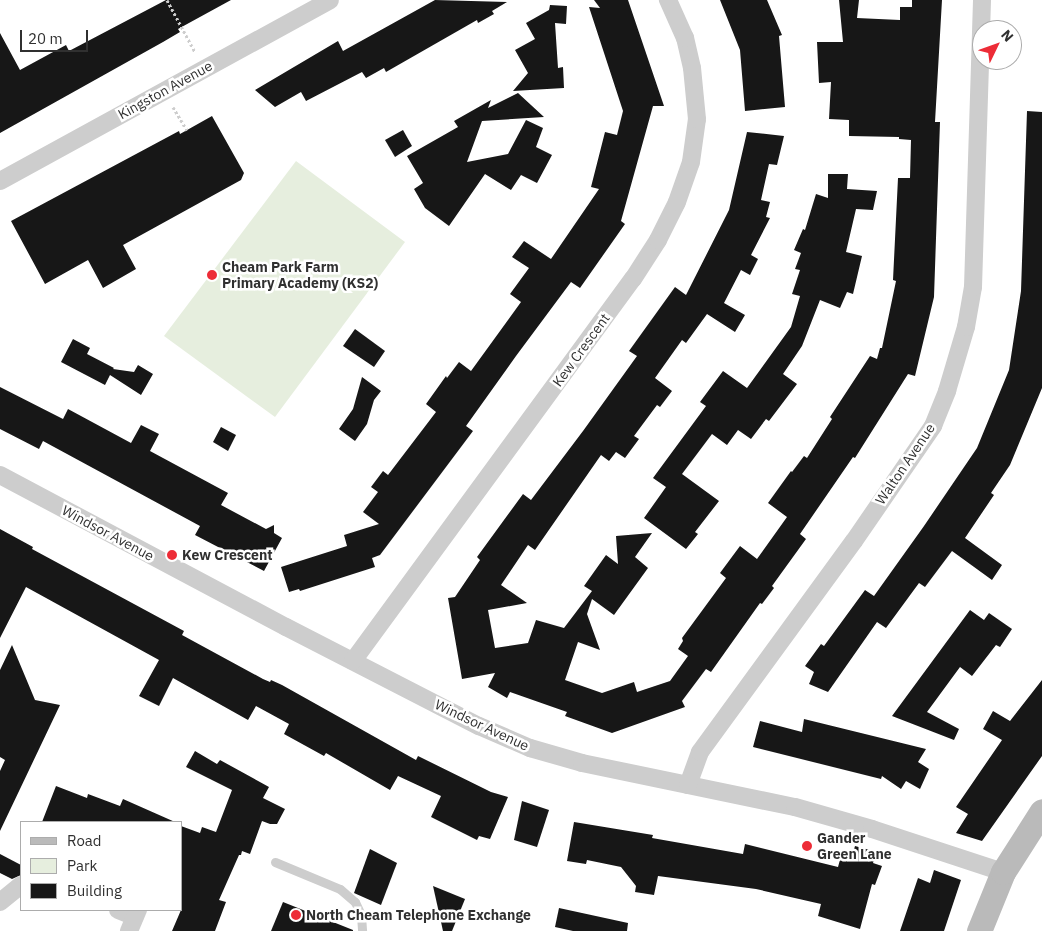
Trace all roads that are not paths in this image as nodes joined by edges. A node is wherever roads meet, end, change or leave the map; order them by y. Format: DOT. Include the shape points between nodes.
graph roads {
  1 [pos="330,0"];
  2 [pos="668,0"];
  3 [pos="982,0"];
  4 [pos="0,181"];
  5 [pos="0,475"];
  6 [pos="353,661"];
  7 [pos="688,785"];
  8 [pos="1038,824"];
  9 [pos="276,862"];
  10 [pos="1003,872"];
  11 [pos="120,911"];
  12 [pos="134,919"];
  13 [pos="362,931"];
  14 [pos="979,931"];
  1 -- 4 [label="street, Kingston Avenue"];
  2 -- 6 [label="street, Kew Crescent" via="685,38 692,68 697,119 691,162 677,202 633,279"];
  3 -- 7 [label="street, Walton Avenue" via="973,287 966,327 948,391 933,426 854,541 700,752"];
  5 -- 6 [label="street, Windsor Avenue"];
  6 -- 7 [label="street, Windsor Avenue" via="479,726 530,748 582,763"];
  7 -- 10 [label="street, Windsor Avenue" via="795,807 872,828"];
  8 -- 10 [label="street"];
  9 -- 13 [label="lane" via="340,889 356,902"];
  10 -- 14 [label="street"];
  11 -- 12 [label="street"];
}
